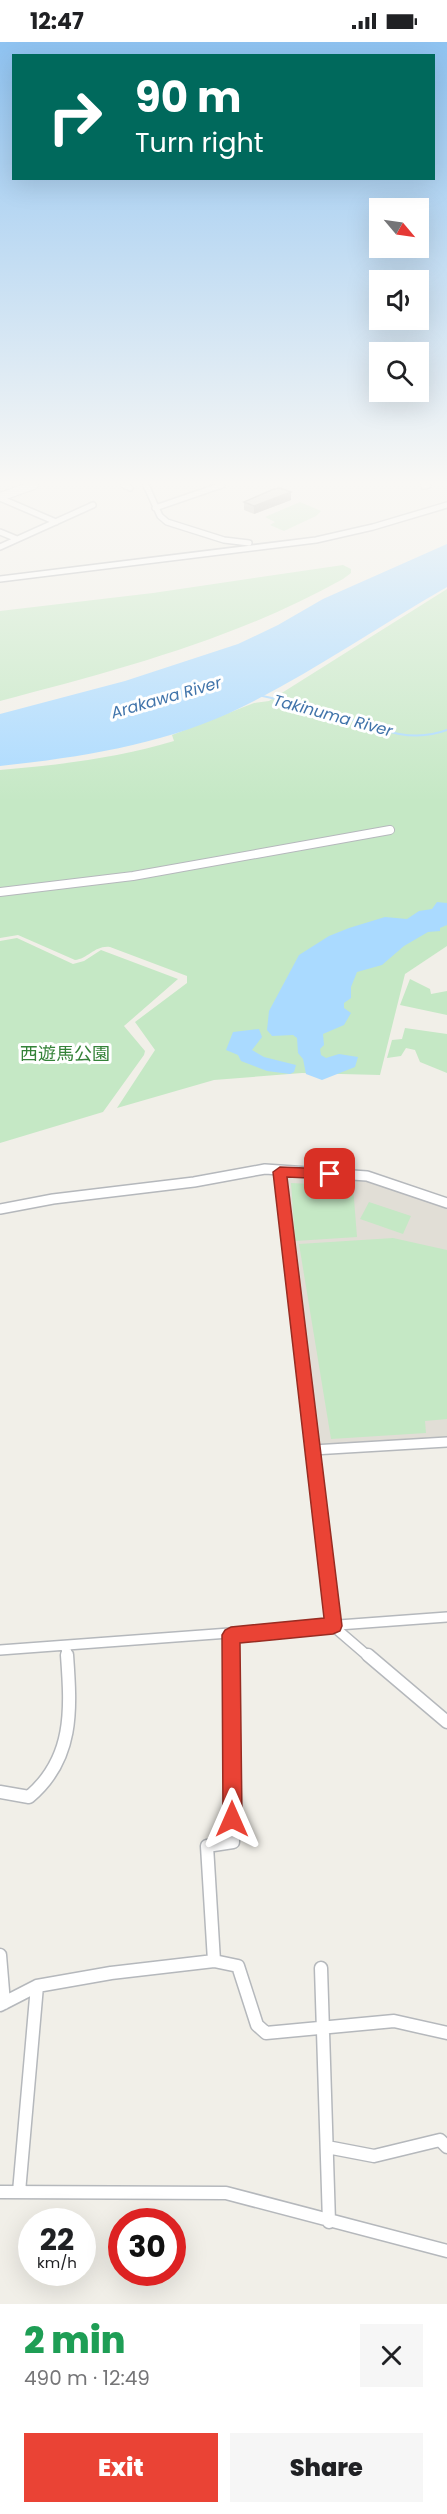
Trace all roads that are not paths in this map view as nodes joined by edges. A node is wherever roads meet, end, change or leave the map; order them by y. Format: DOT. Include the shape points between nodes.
graph roads {
  1 [pos="390,830"];
  2 [pos="0,892"];
  3 [pos="280,1172"];
  4 [pos="447,1203"];
  5 [pos="0,1209"];
  6 [pos="447,1442"];
  7 [pos="313,1450"];
  8 [pos="447,1617"];
  9 [pos="333,1626"];
  10 [pos="231,1635"];
  11 [pos="66,1646"];
  12 [pos="0,1650"];
  13 [pos="447,1723"];
  14 [pos="0,1792"];
  15 [pos="0,1955"];
  16 [pos="214,1961"];
  17 [pos="321,1968"];
  18 [pos="37,1986"];
  19 [pos="2,2004"];
  20 [pos="323,2027"];
  21 [pos="447,2032"];
  22 [pos="445,2142"];
  23 [pos="327,2147"];
  24 [pos="0,2192"];
  25 [pos="19,2192"];
  26 [pos="329,2222"];
  27 [pos="447,2251"];
  1 -- 2 [label="street" via="133,876"];
  3 -- 4 [label="street" via="367,1176"];
  3 -- 5 [label="street" via="265,1169"];
  3 -- 7 [label="street"];
  6 -- 7 [label="street"];
  7 -- 9 [label="street"];
  8 -- 9 [label="street"];
  9 -- 10 [label="street"];
  9 -- 13 [label="street"];
  10 -- 11 [label="street"];
  10 -- 16 [label="street" via="233,1842 207,1846"];
  11 -- 12 [label="street"];
  11 -- 14 [label="street" via="71,1703 57,1769 29,1797"];
  15 -- 19 [label="street"];
  16 -- 18 [label="street"];
  16 -- 20 [label="street" via="238,1966 257,2025 266,2033"];
  17 -- 20 [label="street"];
  18 -- 19 [label="street"];
  18 -- 25 [label="street"];
  20 -- 21 [label="street" via="394,2021"];
  20 -- 23 [label="street"];
  22 -- 23 [label="street" via="374,2156"];
  23 -- 26 [label="street"];
  24 -- 25 [label="street"];
  25 -- 26 [label="street" via="226,2193"];
  26 -- 27 [label="street"];
}
